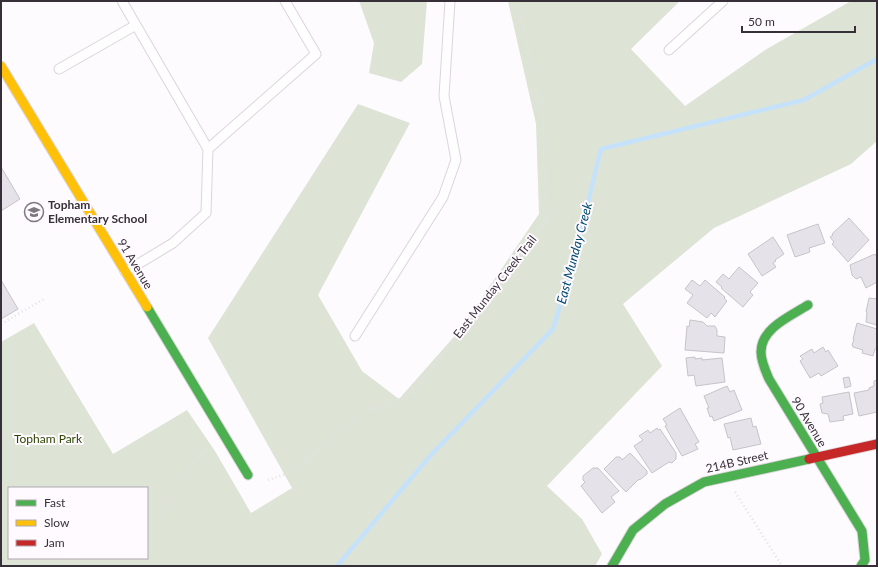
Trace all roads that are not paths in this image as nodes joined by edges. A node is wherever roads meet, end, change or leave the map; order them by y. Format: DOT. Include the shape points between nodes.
graph roads {
  1 [pos="122,1"];
  2 [pos="285,1"];
  3 [pos="450,1"];
  4 [pos="723,1"];
  5 [pos="136,25"];
  6 [pos="669,50"];
  7 [pos="1,66"];
  8 [pos="59,70"];
  9 [pos="208,150"];
  10 [pos="125,272"];
  11 [pos="808,305"];
  12 [pos="355,336"];
  13 [pos="877,444"];
  14 [pos="816,456"];
  15 [pos="248,475"];
  16 [pos="612,566"];
  17 [pos="861,566"];
  1 -- 5 [label="lane"];
  2 -- 9 [label="lane" via="316,54"];
  3 -- 12 [label="lane" via="444,96 456,160 443,197"];
  4 -- 6 [label="lane"];
  5 -- 8 [label="lane"];
  5 -- 9 [label="lane"];
  7 -- 10 [label="street, 91 Avenue"];
  9 -- 10 [label="lane" via="206,213 173,243"];
  10 -- 15 [label="street, 91 Avenue"];
  11 -- 14 [label="street, 90 Avenue" via="774,327 762,342 760,352 769,379"];
  13 -- 14 [label="street, 214B Street"];
  14 -- 16 [label="street, 214B Street" via="704,482 665,504 633,530"];
  14 -- 17 [label="street, 90 Avenue" via="862,531 865,560"];
}
